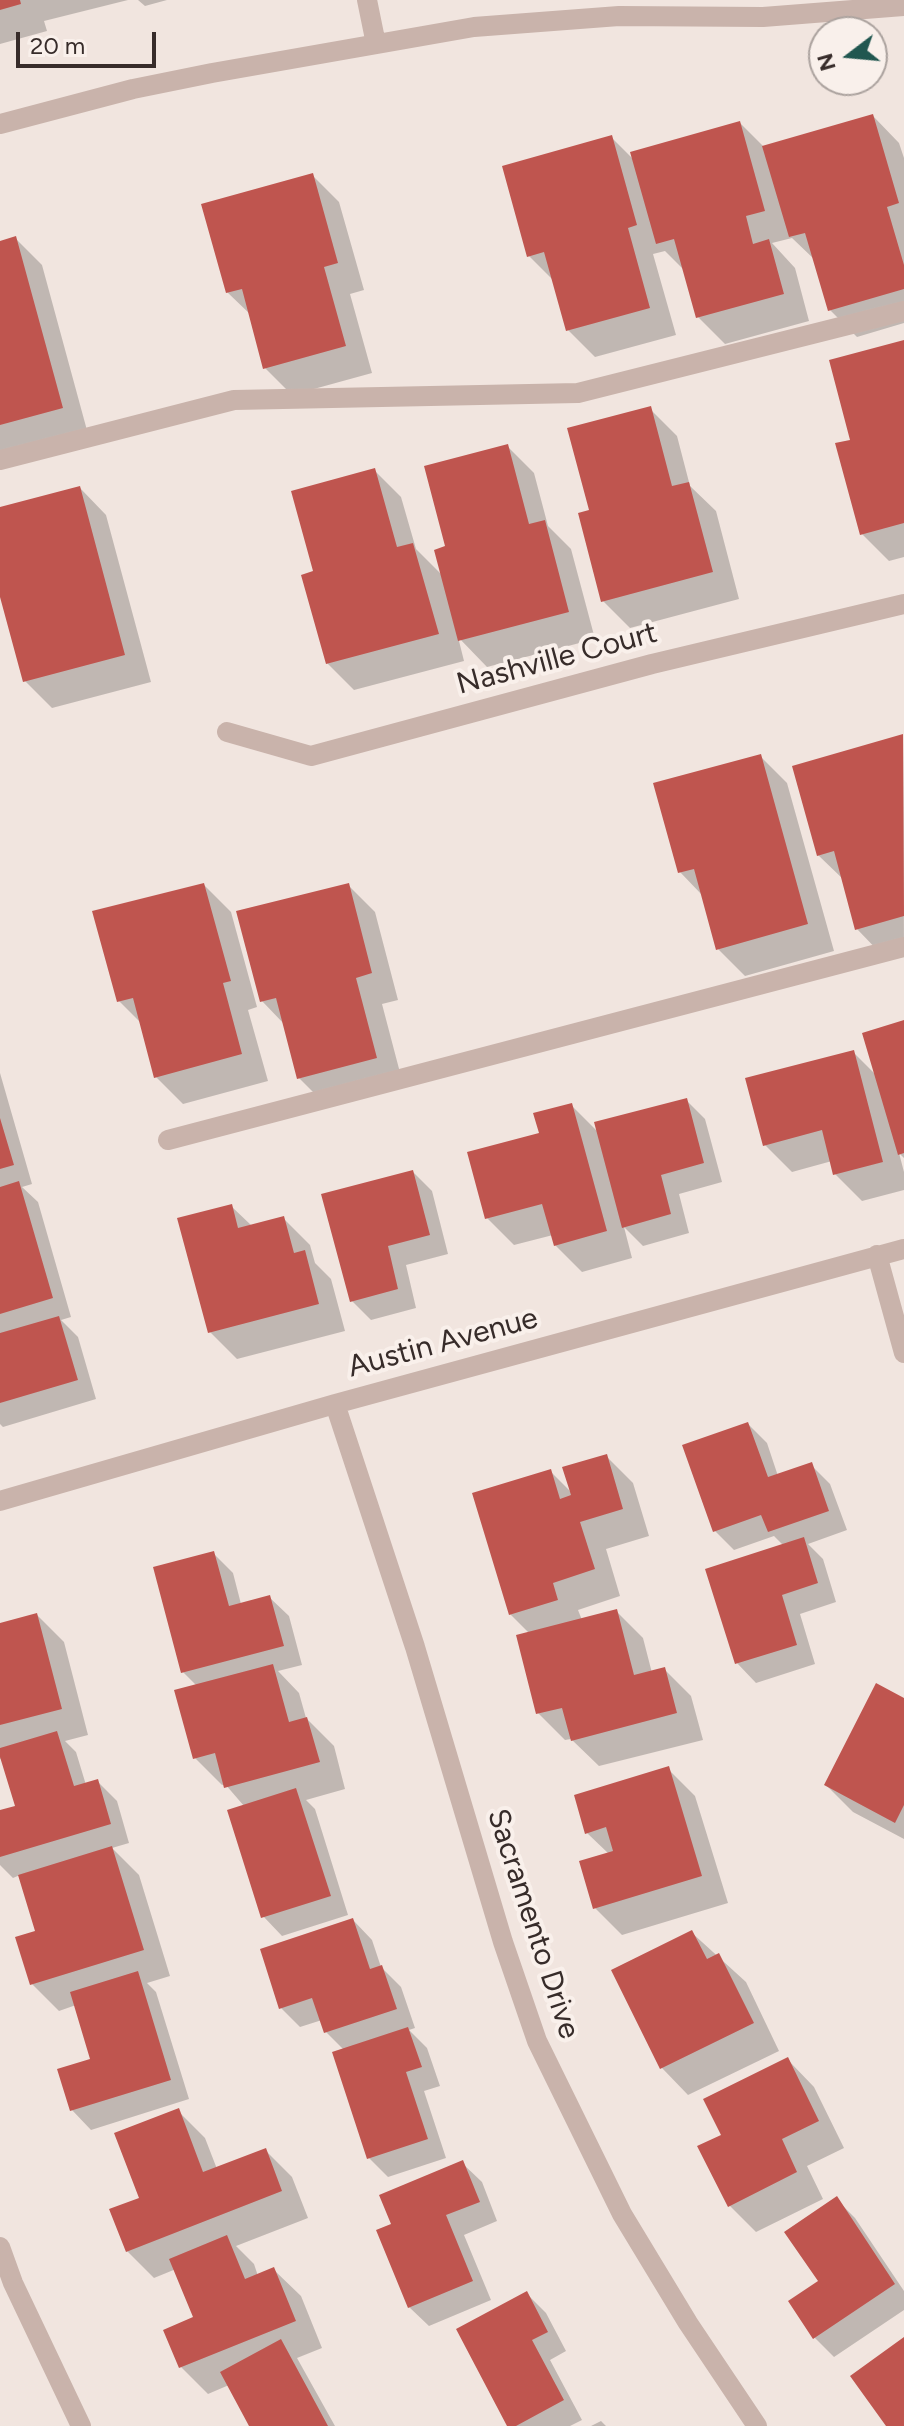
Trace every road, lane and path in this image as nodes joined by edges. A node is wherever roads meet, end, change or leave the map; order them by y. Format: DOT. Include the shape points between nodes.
graph roads {
  1 [pos="367,0"];
  2 [pos="904,6"];
  3 [pos="710,8"];
  4 [pos="376,44"];
  5 [pos="0,124"];
  6 [pos="904,311"];
  7 [pos="0,460"];
  8 [pos="904,604"];
  9 [pos="227,732"];
  10 [pos="904,947"];
  11 [pos="168,1140"];
  12 [pos="904,1249"];
  13 [pos="877,1255"];
  14 [pos="904,1353"];
  15 [pos="335,1404"];
  16 [pos="0,1501"];
  17 [pos="0,2247"];
  18 [pos="81,2426"];
  19 [pos="757,2426"];
  1 -- 4 [label="street"];
  2 -- 3 [label="street" via="763,17"];
  3 -- 4 [label="street" via="489,26"];
  4 -- 5 [label="street" via="133,89"];
  6 -- 7 [label="street" via="578,393 234,400"];
  8 -- 9 [label="street, Nashville Court" via="652,664 311,756"];
  10 -- 11 [label="street"];
  12 -- 13 [label="street, Austin Avenue"];
  13 -- 14 [label="street"];
  13 -- 15 [label="street, Austin Avenue"];
  15 -- 16 [label="street, Austin Avenue"];
  15 -- 19 [label="street, Sacramento Drive" via="537,2041 622,2214"];
  17 -- 18 [label="street"];
}
